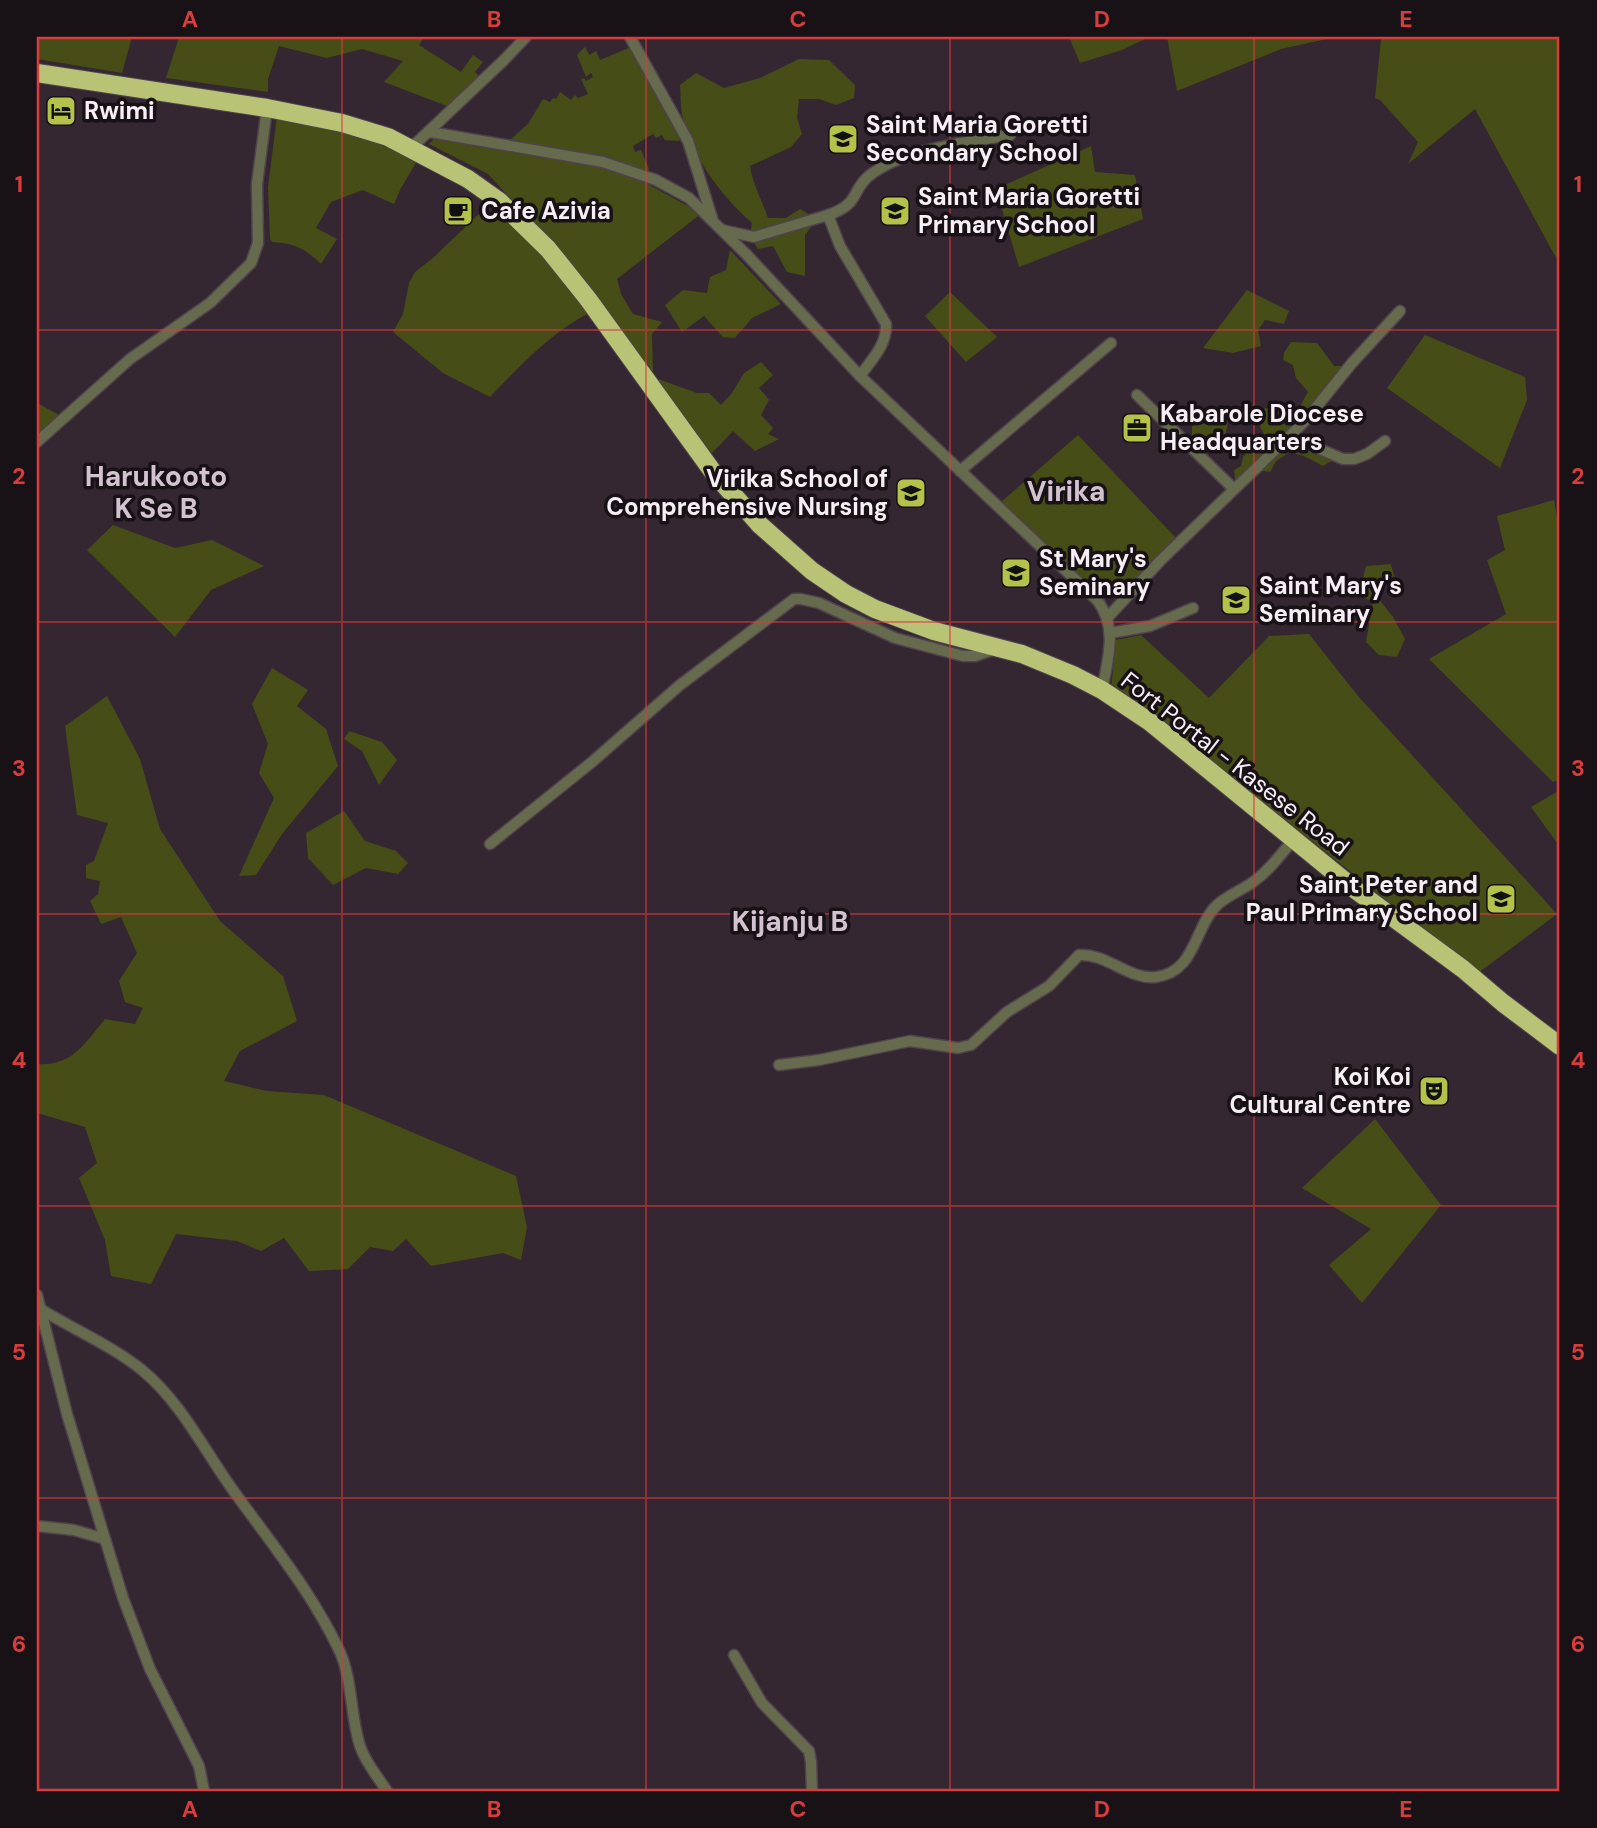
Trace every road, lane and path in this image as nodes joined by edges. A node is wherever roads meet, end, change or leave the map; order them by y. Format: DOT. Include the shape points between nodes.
graph roads {
  1 [pos="526,37"];
  2 [pos="630,37"];
  3 [pos="37,73"];
  4 [pos="267,108"];
  5 [pos="430,132"];
  6 [pos="1010,135"];
  7 [pos="411,148"];
  8 [pos="828,215"];
  9 [pos="713,221"];
  10 [pos="722,230"];
  11 [pos="754,237"];
  12 [pos="747,255"];
  13 [pos="1400,311"];
  14 [pos="1111,343"];
  15 [pos="860,376"];
  16 [pos="1137,395"];
  17 [pos="1287,439"];
  18 [pos="1385,441"];
  19 [pos="37,442"];
  20 [pos="960,471"];
  21 [pos="1234,489"];
  22 [pos="1193,608"];
  23 [pos="1108,617"];
  24 [pos="1110,633"];
  25 [pos="1001,648"];
  26 [pos="1102,690"];
  27 [pos="1294,839"];
  28 [pos="490,844"];
  29 [pos="1560,1046"];
  30 [pos="779,1065"];
  31 [pos="37,1295"];
  32 [pos="42,1310"];
  33 [pos="37,1526"];
  34 [pos="105,1539"];
  35 [pos="734,1655"];
  36 [pos="204,1791"];
  37 [pos="387,1791"];
  38 [pos="812,1791"];
  1 -- 5 [label="street"];
  2 -- 9 [label="street" via="688,141"];
  3 -- 4 [label="highway, Fort Portal - Kasese Road"];
  4 -- 7 [label="highway, Fort Portal - Kasese Road" via="342,122"];
  4 -- 19 [label="street" via="257,184 258,243 251,263 210,303 130,359"];
  5 -- 7 [label="street"];
  5 -- 9 [label="street" via="603,162 656,180 689,198"];
  6 -- 8 [label="street" via="952,144 886,166 868,176 848,206"];
  7 -- 25 [label="highway, Fort Portal - Kasese Road" via="482,188 548,249 713,472 782,546 846,594 875,609 934,631"];
  8 -- 11 [label="street"];
  8 -- 15 [label="street" via="840,246 886,324 883,344"];
  9 -- 10 [label="street"];
  10 -- 11 [label="street"];
  10 -- 12 [label="street"];
  11 -- 12 [label="street"];
  12 -- 15 [label="street"];
  13 -- 17 [label="street"];
  14 -- 20 [label="street"];
  15 -- 20 [label="street"];
  16 -- 21 [label="street"];
  17 -- 18 [label="street" via="1343,459 1367,454"];
  17 -- 21 [label="street"];
  20 -- 23 [label="street" via="1097,600"];
  21 -- 23 [label="street"];
  22 -- 24 [label="street" via="1150,626"];
  23 -- 24 [label="street"];
  24 -- 26 [label="street"];
  25 -- 26 [label="highway, Fort Portal - Kasese Road"];
  25 -- 28 [label="street" via="963,656 895,638 819,603 794,599 680,685"];
  26 -- 27 [label="highway, Fort Portal - Kasese Road" via="1150,722"];
  27 -- 29 [label="highway, Fort Portal - Kasese Road"];
  27 -- 30 [label="street" via="1263,874 1217,905 1188,958 1167,974 1131,973 1079,955 1049,986 1007,1012 971,1045 958,1048 910,1041"];
  31 -- 32 [label="street"];
  32 -- 34 [label="street"];
  32 -- 37 [label="street" via="143,1371 201,1439 304,1589 340,1652 360,1748"];
  33 -- 34 [label="street"];
  34 -- 36 [label="street" via="136,1635 199,1766"];
  35 -- 38 [label="street" via="762,1703 809,1751"];
}
